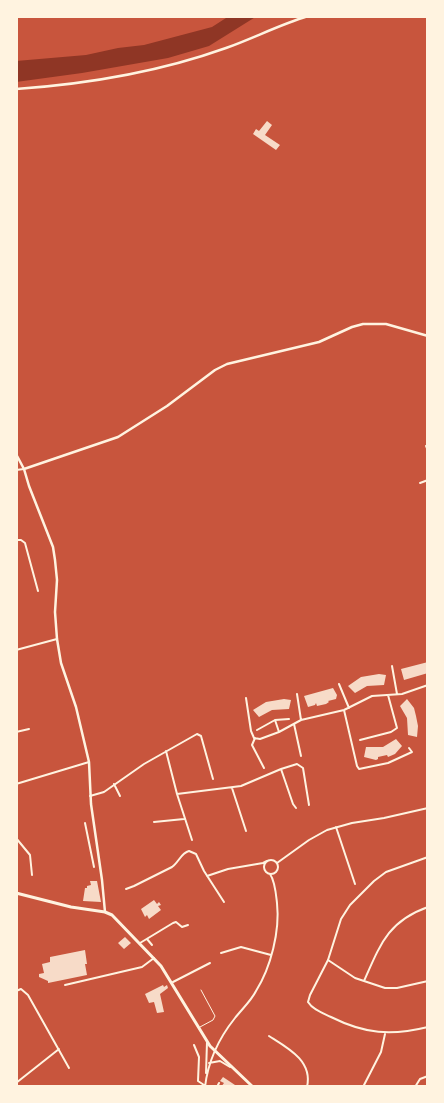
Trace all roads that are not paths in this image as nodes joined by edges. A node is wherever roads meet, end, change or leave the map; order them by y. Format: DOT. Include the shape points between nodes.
graph roads {
  1 [pos="308,16"];
  2 [pos="16,89"];
  3 [pos="428,336"];
  4 [pos="426,446"];
  5 [pos="428,451"];
  6 [pos="16,454"];
  7 [pos="16,470"];
  8 [pos="24,470"];
  9 [pos="428,480"];
  10 [pos="420,483"];
  11 [pos="16,540"];
  12 [pos="38,591"];
  13 [pos="57,639"];
  14 [pos="16,650"];
  15 [pos="392,666"];
  16 [pos="339,684"];
  17 [pos="428,686"];
  18 [pos="297,694"];
  19 [pos="397,694"];
  20 [pos="388,695"];
  21 [pos="246,698"];
  22 [pos="349,708"];
  23 [pos="344,710"];
  24 [pos="289,719"];
  25 [pos="275,720"];
  26 [pos="301,720"];
  27 [pos="294,724"];
  28 [pos="29,729"];
  29 [pos="257,730"];
  30 [pos="16,732"];
  31 [pos="279,732"];
  32 [pos="255,738"];
  33 [pos="360,740"];
  34 [pos="409,748"];
  35 [pos="166,751"];
  36 [pos="296,754"];
  37 [pos="89,762"];
  38 [pos="264,768"];
  39 [pos="281,769"];
  40 [pos="213,779"];
  41 [pos="16,784"];
  42 [pos="114,784"];
  43 [pos="232,788"];
  44 [pos="177,794"];
  45 [pos="90,796"];
  46 [pos="120,796"];
  47 [pos="309,805"];
  48 [pos="296,808"];
  49 [pos="428,808"];
  50 [pos="184,818"];
  51 [pos="154,822"];
  52 [pos="85,823"];
  53 [pos="336,828"];
  54 [pos="246,832"];
  55 [pos="16,838"];
  56 [pos="192,840"];
  57 [pos="98,850"];
  58 [pos="91,852"];
  59 [pos="428,857"];
  60 [pos="267,861"];
  61 [pos="277,863"];
  62 [pos="94,868"];
  63 [pos="270,874"];
  64 [pos="32,875"];
  65 [pos="208,876"];
  66 [pos="355,884"];
  67 [pos="126,889"];
  68 [pos="16,893"];
  69 [pos="224,902"];
  70 [pos="428,907"];
  71 [pos="105,912"];
  72 [pos="188,924"];
  73 [pos="147,939"];
  74 [pos="140,944"];
  75 [pos="152,945"];
  76 [pos="222,952"];
  77 [pos="271,955"];
  78 [pos="155,958"];
  79 [pos="328,960"];
  80 [pos="210,963"];
  81 [pos="364,981"];
  82 [pos="428,981"];
  83 [pos="173,982"];
  84 [pos="64,985"];
  85 [pos="201,990"];
  86 [pos="16,991"];
  87 [pos="428,1026"];
  88 [pos="198,1028"];
  89 [pos="385,1034"];
  90 [pos="269,1036"];
  91 [pos="206,1040"];
  92 [pos="194,1045"];
  93 [pos="59,1049"];
  94 [pos="214,1050"];
  95 [pos="210,1063"];
  96 [pos="69,1068"];
  97 [pos="236,1070"];
  98 [pos="428,1076"];
  99 [pos="206,1078"];
  100 [pos="16,1083"];
  101 [pos="220,1083"];
  102 [pos="205,1086"];
  103 [pos="364,1086"];
  104 [pos="217,1087"];
  105 [pos="253,1087"];
  106 [pos="308,1087"];
  107 [pos="415,1087"];
  1 -- 2 [label="street" via="228,48 154,70"];
  3 -- 8 [label="street" via="386,324 363,324 319,342 227,364 118,437"];
  4 -- 5 [label="street"];
  6 -- 8 [label="street"];
  7 -- 8 [label="street"];
  8 -- 13 [label="street" via="53,547 57,580"];
  9 -- 10 [label="street"];
  11 -- 12 [label="street" via="24,541"];
  13 -- 14 [label="street"];
  13 -- 37 [label="street"];
  15 -- 19 [label="street"];
  16 -- 22 [label="street"];
  17 -- 19 [label="street"];
  18 -- 26 [label="street"];
  19 -- 20 [label="street"];
  20 -- 22 [label="street" via="372,696"];
  20 -- 33 [label="street" via="397,728"];
  21 -- 32 [label="street"];
  22 -- 23 [label="street"];
  23 -- 26 [label="street"];
  23 -- 34 [label="street" via="359,769 395,761 412,752"];
  24 -- 25 [label="street"];
  25 -- 29 [label="street"];
  25 -- 31 [label="street"];
  26 -- 27 [label="street"];
  27 -- 31 [label="street"];
  27 -- 36 [label="street" via="301,755"];
  28 -- 30 [label="street"];
  31 -- 32 [label="street"];
  32 -- 38 [label="street" via="252,745"];
  35 -- 40 [label="street" via="199,735"];
  35 -- 42 [label="street"];
  35 -- 44 [label="street"];
  37 -- 41 [label="street"];
  37 -- 45 [label="street"];
  39 -- 43 [label="street"];
  39 -- 47 [label="street" via="297,764 303,768"];
  39 -- 48 [label="street"];
  42 -- 45 [label="street" via="104,792"];
  42 -- 46 [label="street"];
  43 -- 44 [label="street"];
  43 -- 54 [label="street"];
  44 -- 50 [label="street"];
  45 -- 57 [label="street"];
  49 -- 53 [label="street"];
  50 -- 51 [label="street"];
  50 -- 56 [label="street"];
  52 -- 58 [label="street"];
  53 -- 61 [label="street" via="318,834"];
  53 -- 66 [label="street"];
  55 -- 64 [label="street" via="30,855"];
  57 -- 58 [label="street"];
  57 -- 71 [label="street"];
  58 -- 62 [label="street"];
  59 -- 79 [label="street" via="386,872 350,905 341,919"];
  60 -- 61 [label="street"];
  60 -- 63 [label="street" via="264,869"];
  60 -- 65 [label="street"];
  61 -- 63 [label="street" via="276,872"];
  63 -- 77 [label="street" via="277,906"];
  65 -- 67 [label="street" via="196,854 186,852 177,864"];
  65 -- 69 [label="street"];
  68 -- 71 [label="main road"];
  70 -- 81 [label="street" via="406,917 385,937"];
  71 -- 74 [label="main road"];
  72 -- 73 [label="street" via="182,927 173,923"];
  73 -- 74 [label="street"];
  73 -- 75 [label="street"];
  74 -- 78 [label="main road"];
  76 -- 77 [label="street" via="241,947"];
  77 -- 94 [label="street" via="257,991"];
  78 -- 83 [label="main road"];
  78 -- 84 [label="street" via="142,967"];
  79 -- 81 [label="street"];
  79 -- 89 [label="street" via="309,999 310,1005 350,1026"];
  80 -- 83 [label="street"];
  81 -- 82 [label="street" via="395,989"];
  83 -- 88 [label="main road"];
  85 -- 88 [label="lane" via="215,1016"];
  86 -- 93 [label="street" via="21,989 28,995"];
  87 -- 89 [label="street"];
  88 -- 91 [label="main road"];
  89 -- 103 [label="street" via="381,1052"];
  90 -- 106 [label="street" via="304,1064 309,1076"];
  91 -- 94 [label="main road"];
  91 -- 99 [label="street"];
  92 -- 102 [label="street" via="200,1056 198,1081"];
  93 -- 96 [label="street"];
  93 -- 100 [label="street"];
  94 -- 95 [label="street"];
  94 -- 97 [label="main road"];
  95 -- 97 [label="street" via="220,1061"];
  95 -- 99 [label="street"];
  97 -- 105 [label="main road"];
  98 -- 107 [label="street" via="420,1079"];
  99 -- 102 [label="street"];
  101 -- 104 [label="street"];
}
